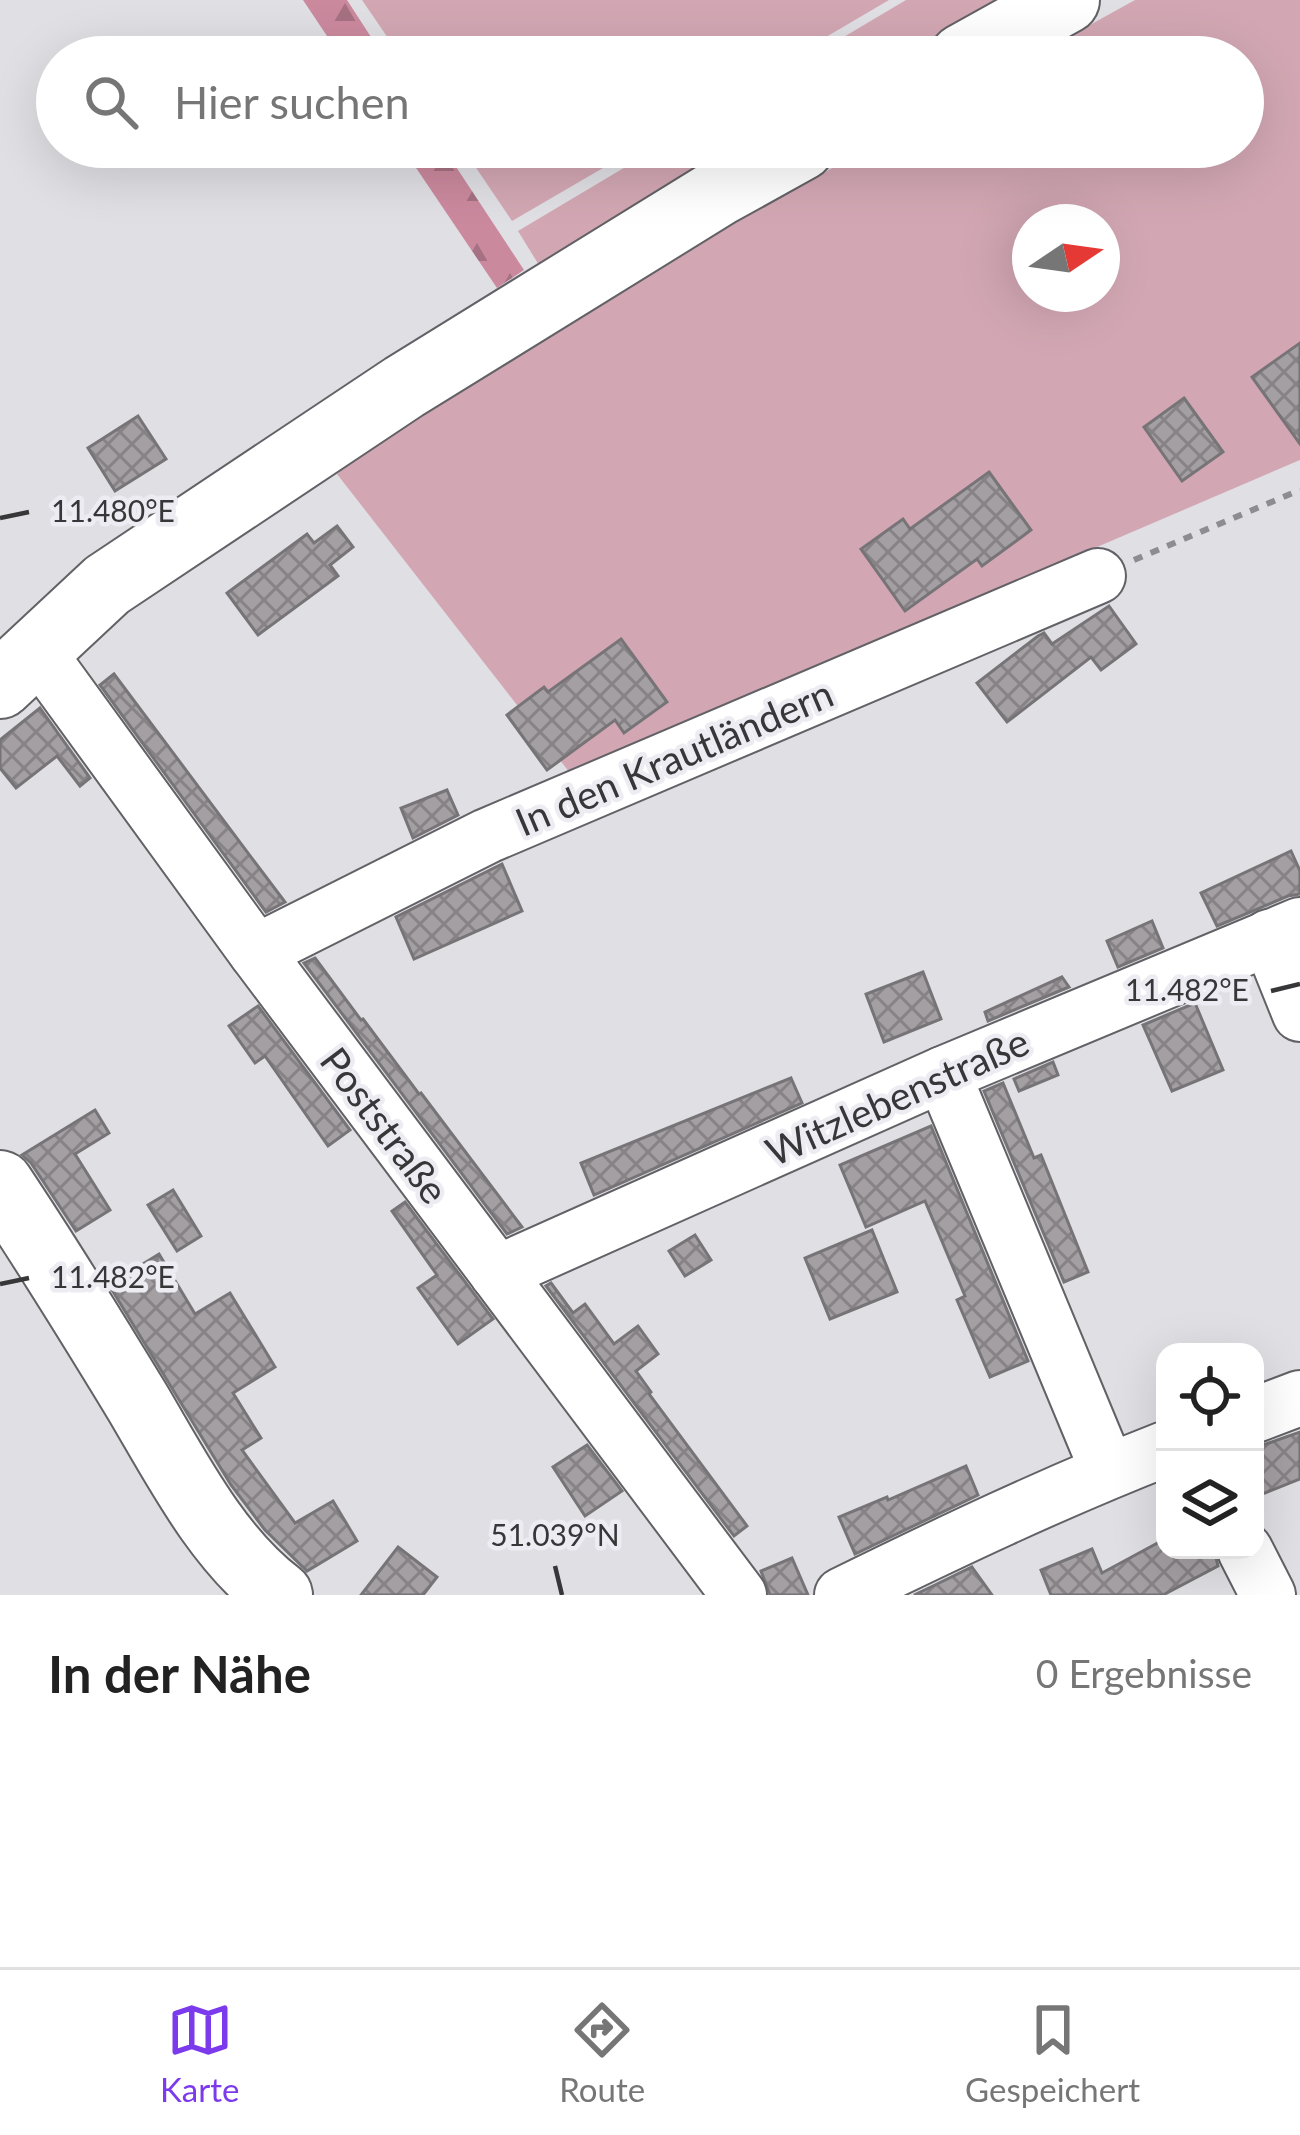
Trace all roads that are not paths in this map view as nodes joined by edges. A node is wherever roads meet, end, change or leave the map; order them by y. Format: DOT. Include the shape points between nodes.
graph roads {
  1 [pos="1066,0"];
  2 [pos="1001,36"];
  3 [pos="763,168"];
  4 [pos="1098,576"];
  5 [pos="18,668"];
  6 [pos="1284,931"];
  7 [pos="256,952"];
  8 [pos="1300,1014"];
  9 [pos="943,1074"];
  10 [pos="0,1184"];
  11 [pos="497,1273"];
  12 [pos="1300,1398"];
  13 [pos="1264,1412"];
  14 [pos="1160,1451"];
  15 [pos="1108,1471"];
  16 [pos="1250,1559"];
  17 [pos="268,1591"];
  18 [pos="739,1595"];
  19 [pos="842,1595"];
  20 [pos="1268,1595"];
  1 -- 2 [label="main road"];
  3 -- 5 [label="main road" via="404,387 106,585"];
  4 -- 7 [label="street, In den Krautländern" via="487,836"];
  5 -- 7 [label="street, Poststraße"];
  6 -- 8 [label="street"];
  6 -- 9 [label="street, Witzlebenstraße"];
  7 -- 11 [label="street, Poststraße"];
  9 -- 11 [label="street, Witzlebenstraße"];
  9 -- 15 [label="street"];
  10 -- 17 [label="main road" via="206,1516"];
  11 -- 18 [label="street, Poststraße"];
  12 -- 13 [label="street"];
  14 -- 15 [label="street"];
  15 -- 19 [label="street"];
  16 -- 20 [label="street"];
}
